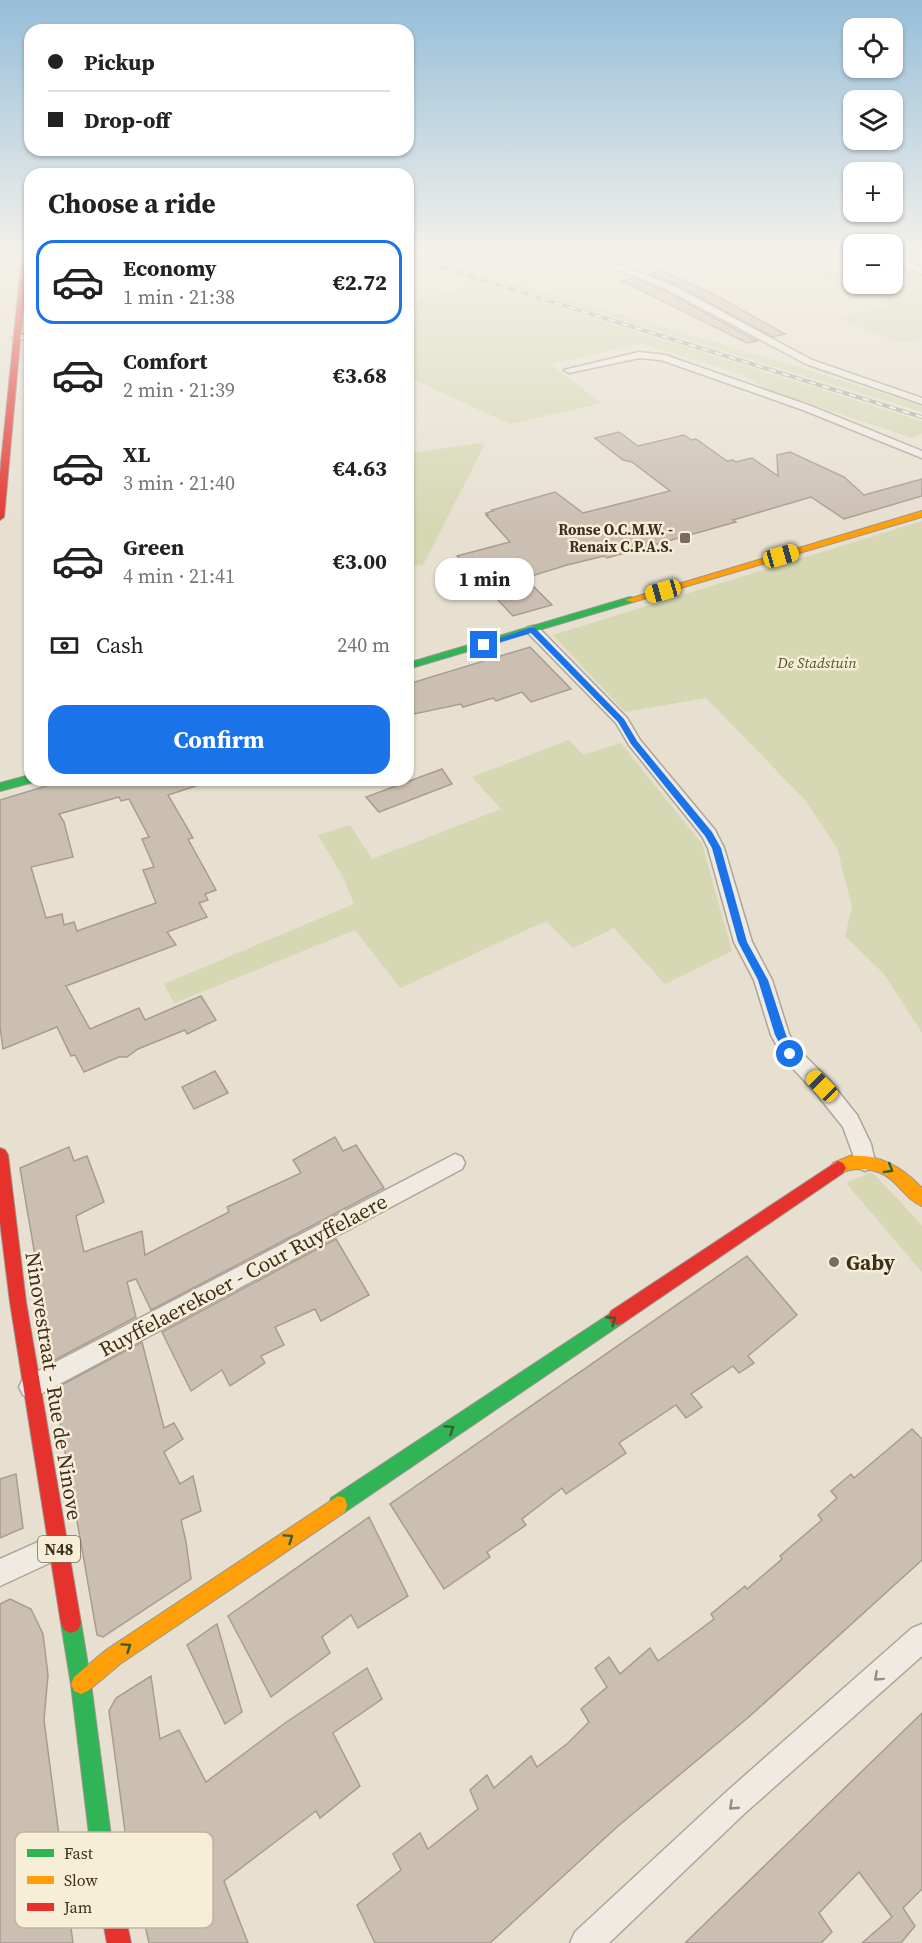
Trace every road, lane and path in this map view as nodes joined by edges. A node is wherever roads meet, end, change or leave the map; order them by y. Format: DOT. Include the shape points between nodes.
graph roads {
  1 [pos="23,346"];
  2 [pos="779,346"];
  3 [pos="568,370"];
  4 [pos="922,401"];
  5 [pos="922,455"];
  6 [pos="922,514"];
  7 [pos="0,517"];
  8 [pos="533,630"];
  9 [pos="414,664"];
  10 [pos="24,781"];
  11 [pos="0,787"];
  12 [pos="0,1155"];
  13 [pos="455,1162"];
  14 [pos="866,1162"];
  15 [pos="922,1199"];
  16 [pos="31,1387"];
  17 [pos="58,1546"];
  18 [pos="0,1573"];
  19 [pos="922,1638"];
  20 [pos="81,1684"];
  21 [pos="99,1832"];
  22 [pos="116,1928"];
  23 [pos="119,1943"];
  24 [pos="586,1943"];
  1 -- 7 [label="main road"];
  2 -- 4 [label="street" via="809,362"];
  3 -- 5 [label="street" via="639,355 662,357 807,408"];
  6 -- 8 [label="main road"];
  8 -- 9 [label="main road"];
  8 -- 14 [label="street" via="617,715 634,742 709,834 717,848 743,942 763,980 780,1035 790,1054 850,1121"];
  10 -- 11 [label="main road"];
  12 -- 16 [label="main road, Ninovestraat - Rue de Ninove / N48"];
  13 -- 16 [label="street, Ruyffelaerekoer - Cour Ruyffelaere"];
  14 -- 15 [label="main road, one-way" via="892,1167"];
  20 -- 14 [label="main road, one-way" via="113,1657 846,1162"];
  16 -- 17 [label="main road, Ninovestraat - Rue de Ninove / N48"];
  17 -- 18 [label="street"];
  17 -- 20 [label="main road, Ninovestraat - Rue de Ninove / N48"];
  19 -- 24 [label="street, one-way" via="735,1803"];
  20 -- 21 [label="main road, Ninovestraat - Rue de Ninove / N48"];
  22 -- 23 [label="main road, Ninovestraat - Rue de Ninove / N48"];
}
